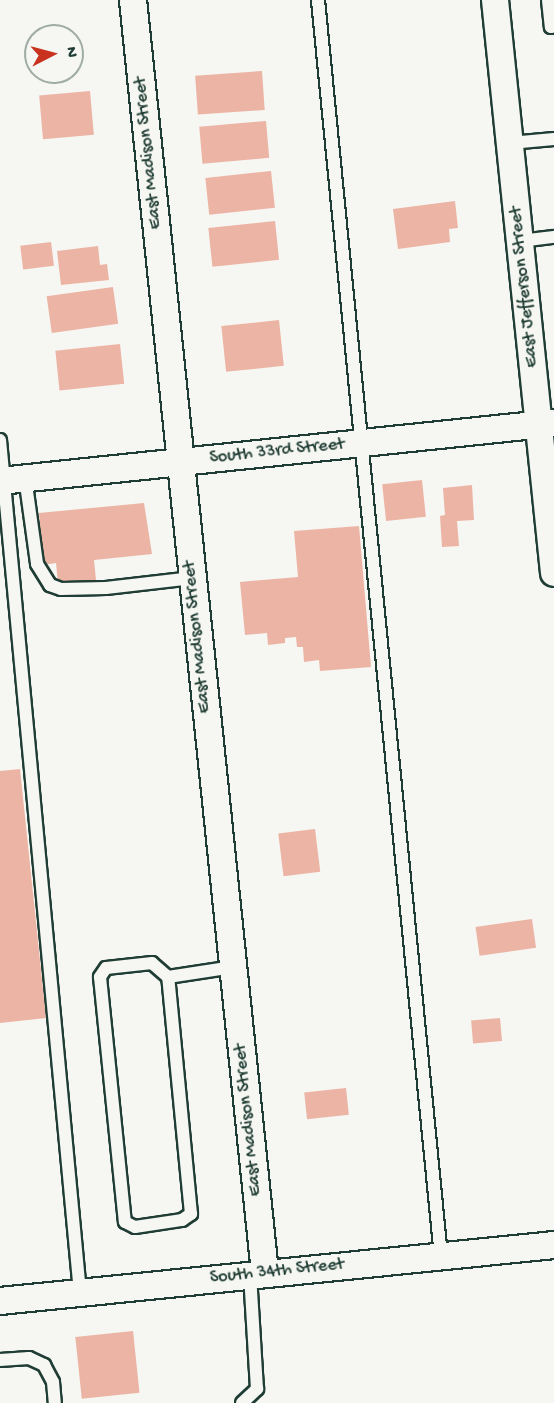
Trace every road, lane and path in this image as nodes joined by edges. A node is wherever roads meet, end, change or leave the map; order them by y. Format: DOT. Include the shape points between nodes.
graph roads {
  1 [pos="133,0"];
  2 [pos="318,0"];
  3 [pos="495,0"];
  4 [pos="548,0"];
  5 [pos="554,26"];
  6 [pos="554,139"];
  7 [pos="510,143"];
  8 [pos="554,237"];
  9 [pos="520,241"];
  10 [pos="546,424"];
  11 [pos="0,440"];
  12 [pos="359,443"];
  13 [pos="180,462"];
  14 [pos="10,480"];
  15 [pos="554,573"];
  16 [pos="192,578"];
  17 [pos="233,967"];
  18 [pos="168,977"];
  19 [pos="554,1245"];
  20 [pos="441,1256"];
  21 [pos="257,1274"];
  22 [pos="80,1292"];
  23 [pos="0,1301"];
  24 [pos="0,1360"];
  25 [pos="55,1403"];
  26 [pos="242,1403"];
  1 -- 13 [label="street, East Madison Street"];
  2 -- 12 [label="lane"];
  3 -- 7 [label="street, East Jefferson Street"];
  4 -- 5 [label="lane" via="551,27"];
  6 -- 7 [label="lane"];
  7 -- 9 [label="street, East Jefferson Street"];
  8 -- 9 [label="lane"];
  9 -- 10 [label="street, East Jefferson Street"];
  10 -- 12 [label="street, South 33rd Street"];
  10 -- 15 [label="street, East Jefferson Street"];
  11 -- 14 [label="lane"];
  12 -- 13 [label="street, South 33rd Street"];
  12 -- 20 [label="lane"];
  13 -- 14 [label="street, South 33rd Street"];
  13 -- 16 [label="street, East Madison Street"];
  14 -- 16 [label="lane" via="37,564 50,585 61,589 106,588"];
  14 -- 22 [label="lane"];
  16 -- 17 [label="street, East Madison Street"];
  17 -- 18 [label="lane"];
  17 -- 21 [label="street, East Madison Street"];
  18 -- 18 [label="lane" via="191,1214 182,1220 135,1227 124,1222 100,977 106,968 152,963"];
  19 -- 20 [label="street, South 34th Street"];
  20 -- 21 [label="street, South 34th Street"];
  21 -- 22 [label="street, South 34th Street"];
  21 -- 26 [label="lane" via="256,1389"];
  22 -- 23 [label="street, South 34th Street"];
  24 -- 25 [label="lane" via="29,1358 44,1365 53,1382"];
}
